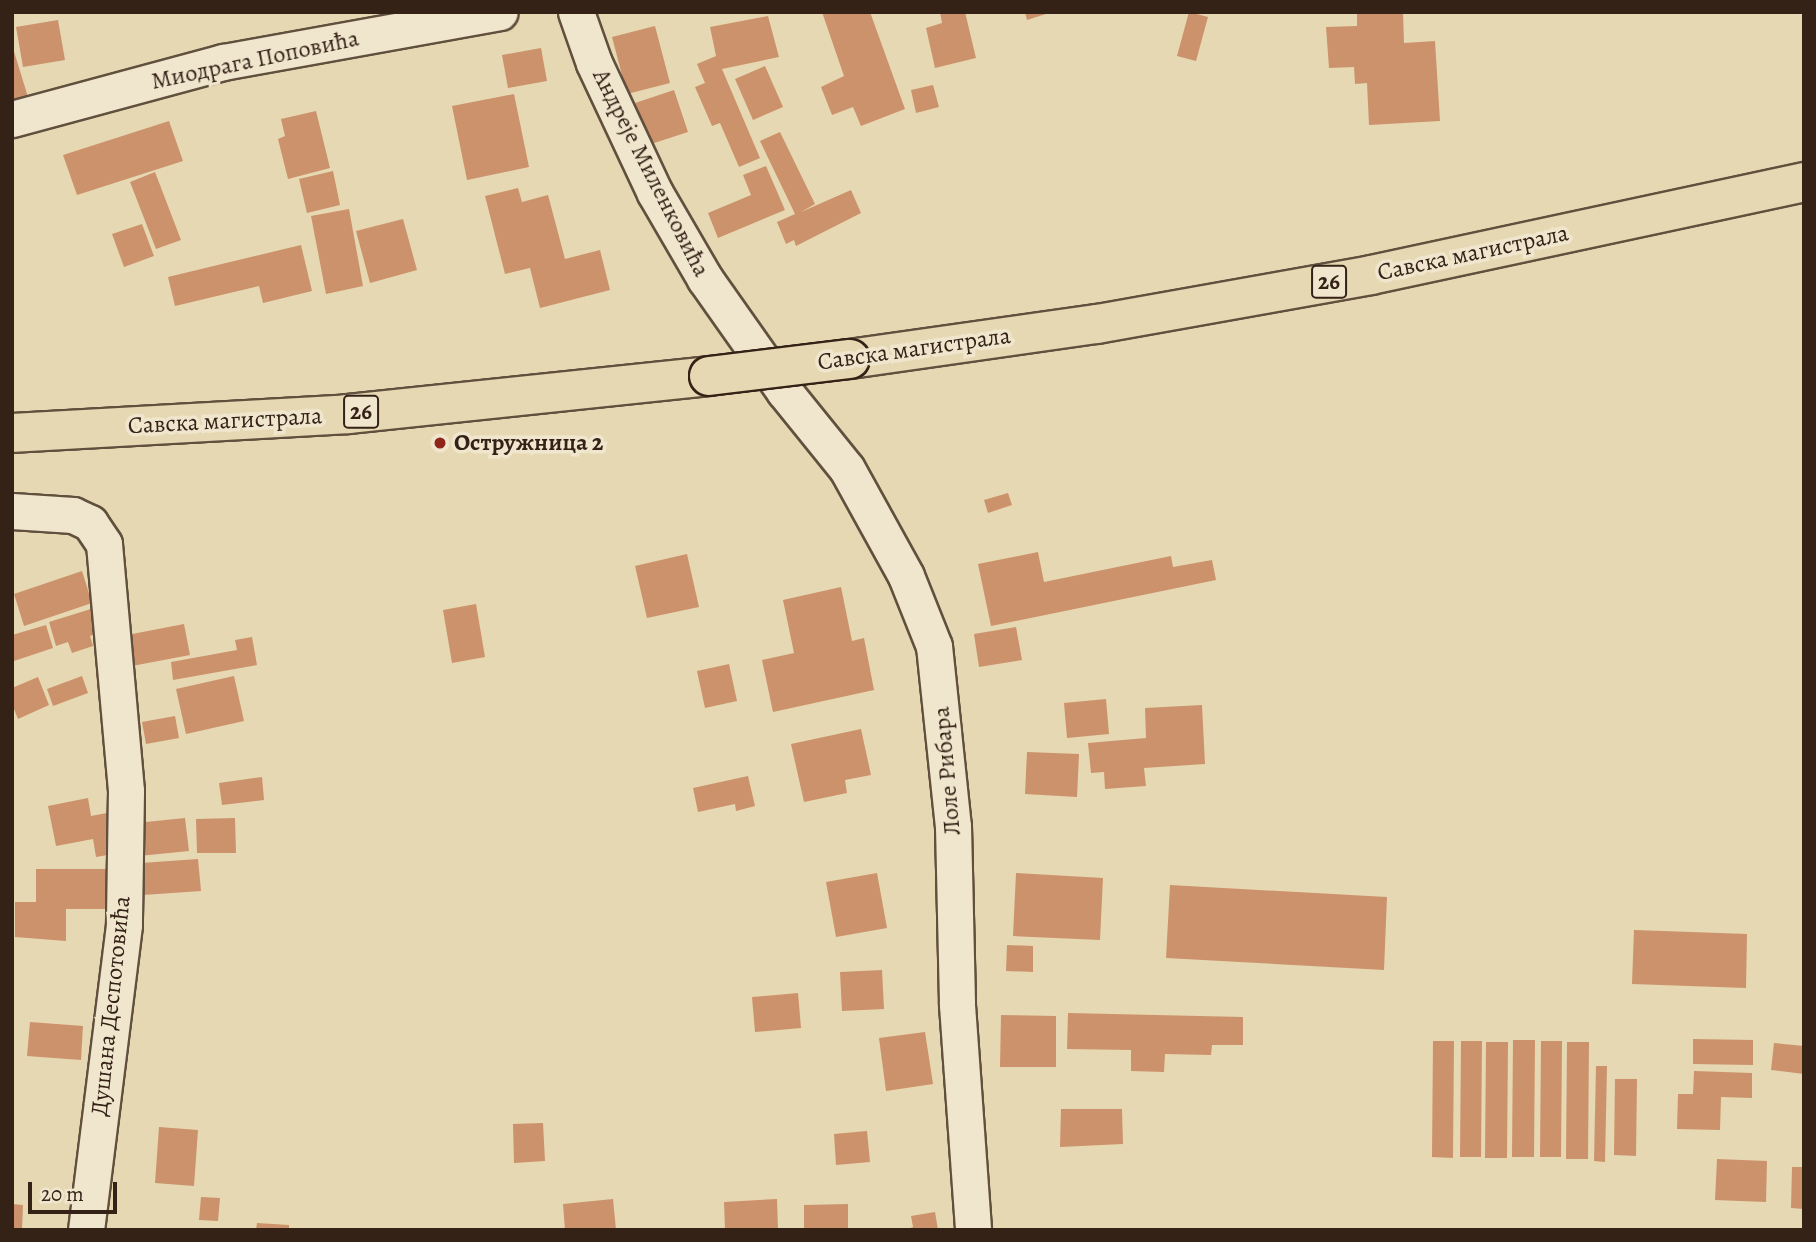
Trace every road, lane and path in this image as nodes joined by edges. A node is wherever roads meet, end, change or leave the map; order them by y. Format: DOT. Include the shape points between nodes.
graph roads {
  1 [pos="500,12"];
  2 [pos="576,12"];
  3 [pos="12,119"];
  4 [pos="1804,181"];
  5 [pos="763,362"];
  6 [pos="12,433"];
  7 [pos="12,511"];
  8 [pos="86,1230"];
  9 [pos="973,1230"];
  1 -- 3 [label="street, Миодрага Поповића" via="223,62"];
  2 -- 5 [label="street, Андреје Миленковића" via="594,64 656,192 705,279"];
  4 -- 6 [label="main road, Савска магистрала / 26, bridge" via="1371,275 1097,324 850,359 348,414"];
  5 -- 9 [label="street, Лоле Рибара" via="847,469 870,507 917,599 934,646 953,826 957,1005"];
  7 -- 8 [label="street, Душана Деспотовића" via="73,515 90,523 104,544 126,791 124,926"];
}
